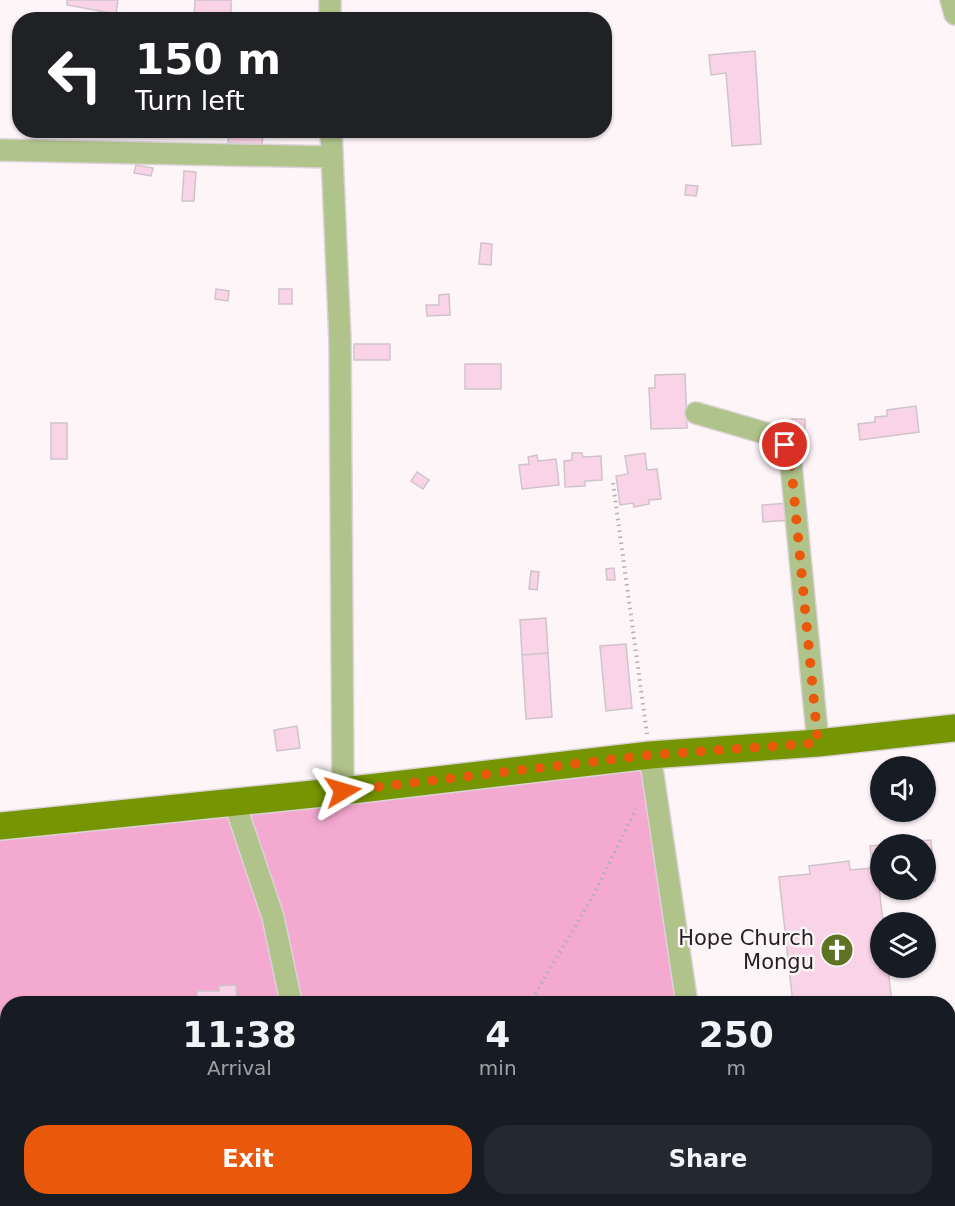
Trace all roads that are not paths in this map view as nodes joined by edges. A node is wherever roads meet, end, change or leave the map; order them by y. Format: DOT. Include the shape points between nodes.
graph roads {
  1 [pos="951,0"];
  2 [pos="955,14"];
  3 [pos="331,138"];
  4 [pos="0,150"];
  5 [pos="331,157"];
  6 [pos="696,413"];
  7 [pos="955,728"];
  8 [pos="818,743"];
  9 [pos="651,766"];
  10 [pos="343,791"];
  11 [pos="234,801"];
  12 [pos="0,826"];
  13 [pos="290,996"];
  14 [pos="686,996"];
  1 -- 2 [label="street"];
  3 -- 5 [label="street"];
  4 -- 5 [label="street"];
  5 -- 10 [label="street" via="340,341"];
  6 -- 8 [label="street" via="775,436 790,454"];
  7 -- 8 [label="main road"];
  8 -- 9 [label="main road"];
  9 -- 10 [label="main road"];
  9 -- 14 [label="street"];
  10 -- 11 [label="main road"];
  11 -- 12 [label="main road"];
  11 -- 13 [label="street" via="273,917"];
}
